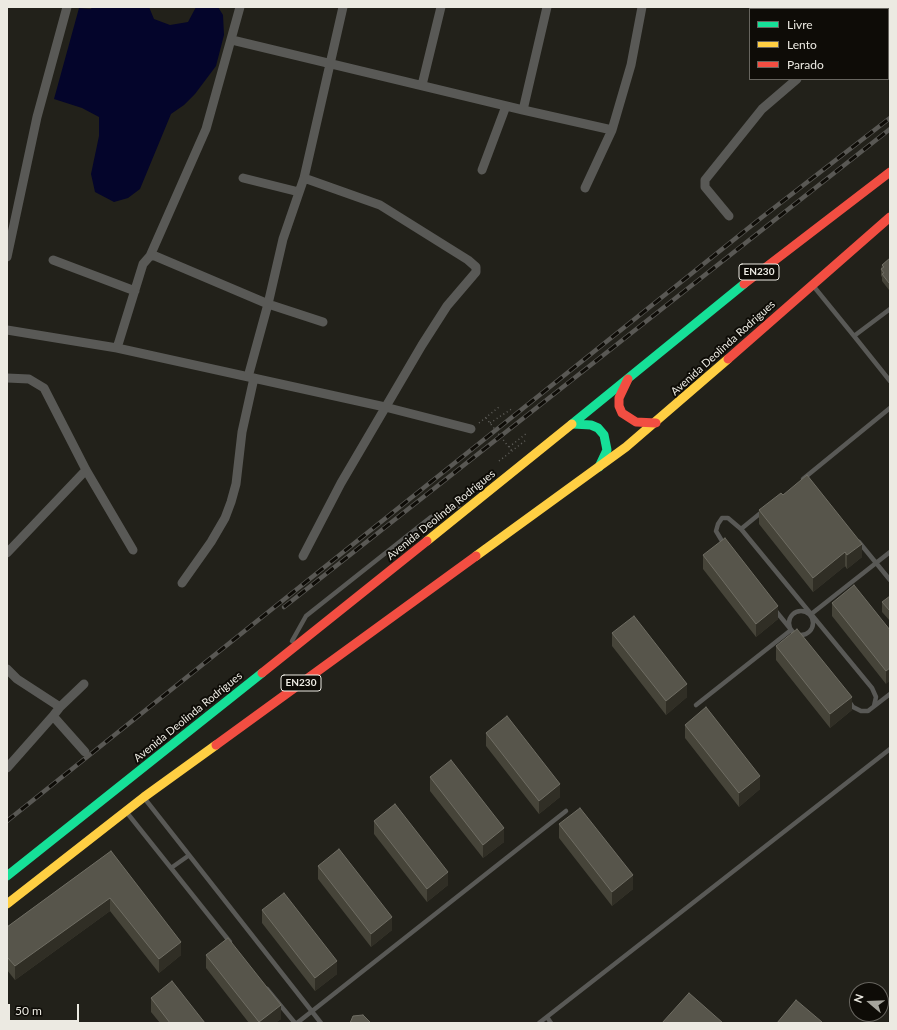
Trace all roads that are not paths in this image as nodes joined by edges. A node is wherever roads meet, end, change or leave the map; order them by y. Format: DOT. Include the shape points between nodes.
graph roads {
  1 [pos="67,7"];
  2 [pos="240,7"];
  3 [pos="343,7"];
  4 [pos="441,7"];
  5 [pos="547,7"];
  6 [pos="642,7"];
  7 [pos="232,40"];
  8 [pos="330,63"];
  9 [pos="796,80"];
  10 [pos="422,85"];
  11 [pos="506,106"];
  12 [pos="523,110"];
  13 [pos="612,130"];
  14 [pos="482,170"];
  15 [pos="890,172"];
  16 [pos="243,178"];
  17 [pos="304,178"];
  18 [pos="585,188"];
  19 [pos="299,192"];
  20 [pos="729,216"];
  21 [pos="889,220"];
  22 [pos="150,256"];
  23 [pos="7,257"];
  24 [pos="53,260"];
  25 [pos="812,284"];
  26 [pos="135,291"];
  27 [pos="268,304"];
  28 [pos="890,309"];
  29 [pos="323,322"];
  30 [pos="7,330"];
  31 [pos="854,336"];
  32 [pos="117,348"];
  33 [pos="630,375"];
  34 [pos="7,378"];
  35 [pos="251,378"];
  36 [pos="890,381"];
  37 [pos="385,407"];
  38 [pos="890,408"];
  39 [pos="656,423"];
  40 [pos="573,424"];
  41 [pos="471,429"];
  42 [pos="598,469"];
  43 [pos="86,470"];
  44 [pos="807,476"];
  45 [pos="801,481"];
  46 [pos="812,482"];
  47 [pos="480,499"];
  48 [pos="765,510"];
  49 [pos="741,529"];
  50 [pos="856,538"];
  51 [pos="727,548"];
  52 [pos="133,550"];
  53 [pos="890,552"];
  54 [pos="7,553"];
  55 [pos="303,556"];
  56 [pos="876,563"];
  57 [pos="890,580"];
  58 [pos="182,583"];
  59 [pos="771,605"];
  60 [pos="810,615"];
  61 [pos="791,630"];
  62 [pos="801,642"];
  63 [pos="283,656"];
  64 [pos="7,668"];
  65 [pos="84,684"];
  66 [pos="890,694"];
  67 [pos="844,695"];
  68 [pos="696,705"];
  69 [pos="874,706"];
  70 [pos="60,707"];
  71 [pos="53,716"];
  72 [pos="890,749"];
  73 [pos="85,752"];
  74 [pos="7,768"];
  75 [pos="144,797"];
  76 [pos="126,811"];
  77 [pos="566,811"];
  78 [pos="188,856"];
  79 [pos="171,868"];
  80 [pos="7,876"];
  81 [pos="7,904"];
  82 [pos="236,949"];
  83 [pos="265,986"];
  84 [pos="312,1012"];
  85 [pos="547,1017"];
  86 [pos="296,1023"];
  87 [pos="321,1023"];
  88 [pos="539,1023"];
  89 [pos="551,1023"];
  1 -- 23 [label="street" via="37,117"];
  2 -- 7 [label="street"];
  3 -- 8 [label="street"];
  4 -- 10 [label="street"];
  5 -- 12 [label="street"];
  6 -- 13 [label="street" via="631,65"];
  7 -- 8 [label="street"];
  7 -- 22 [label="street" via="206,129"];
  8 -- 10 [label="street"];
  8 -- 17 [label="street"];
  9 -- 20 [label="street" via="762,109 705,180 705,186"];
  10 -- 11 [label="street"];
  11 -- 12 [label="street"];
  11 -- 14 [label="street"];
  12 -- 13 [label="street"];
  13 -- 18 [label="street"];
  15 -- 33 [label="highway, Avenida Deolinda Rodrigues / EN230"];
  16 -- 19 [label="street"];
  17 -- 19 [label="street"];
  17 -- 37 [label="street" via="380,205 468,260 476,268 476,272 447,306 422,344"];
  19 -- 27 [label="street" via="283,239"];
  21 -- 25 [label="highway, Avenida Deolinda Rodrigues / EN230"];
  22 -- 26 [label="street" via="143,264"];
  22 -- 27 [label="street"];
  24 -- 26 [label="street"];
  25 -- 31 [label="lane"];
  25 -- 39 [label="highway, Avenida Deolinda Rodrigues / EN230"];
  26 -- 32 [label="street"];
  27 -- 29 [label="street"];
  27 -- 35 [label="street"];
  28 -- 31 [label="lane"];
  30 -- 32 [label="street"];
  31 -- 36 [label="lane"];
  32 -- 35 [label="street"];
  33 -- 39 [label="highway" via="619,398 622,413 636,422"];
  33 -- 40 [label="highway, Avenida Deolinda Rodrigues / EN230"];
  34 -- 43 [label="street" via="28,379 44,388"];
  35 -- 37 [label="street"];
  35 -- 58 [label="street" via="232,502 211,542"];
  37 -- 41 [label="street"];
  37 -- 55 [label="street" via="340,483"];
  38 -- 44 [label="lane"];
  39 -- 42 [label="highway, Avenida Deolinda Rodrigues / EN230"];
  40 -- 42 [label="highway" via="591,425 604,435 608,450"];
  40 -- 47 [label="highway, Avenida Deolinda Rodrigues / EN230"];
  42 -- 75 [label="highway, Avenida Deolinda Rodrigues / EN230"];
  43 -- 52 [label="street"];
  43 -- 54 [label="street"];
  44 -- 45 [label="lane"];
  44 -- 46 [label="lane"];
  47 -- 63 [label="highway, Avenida Deolinda Rodrigues / EN230"];
  47 -- 63 [label="lane" via="431,516 306,616"];
  48 -- 49 [label="lane"];
  49 -- 51 [label="lane" via="728,518 722,518 716,531"];
  49 -- 60 [label="lane"];
  50 -- 56 [label="lane"];
  53 -- 56 [label="lane"];
  56 -- 57 [label="lane"];
  56 -- 60 [label="lane"];
  59 -- 61 [label="lane"];
  60 -- 61 [label="lane" via="802,611 792,615 789,622"];
  60 -- 61 [label="lane" via="812,625 808,632 801,635"];
  60 -- 69 [label="lane" via="872,688 876,697"];
  61 -- 62 [label="lane"];
  61 -- 68 [label="lane"];
  63 -- 80 [label="highway, Avenida Deolinda Rodrigues / EN230"];
  64 -- 70 [label="street" via="17,679"];
  65 -- 70 [label="street"];
  66 -- 69 [label="lane"];
  67 -- 69 [label="lane" via="861,711 868,711"];
  70 -- 71 [label="street"];
  71 -- 73 [label="street"];
  71 -- 74 [label="street"];
  72 -- 85 [label="lane"];
  75 -- 76 [label="highway, Avenida Deolinda Rodrigues / EN230"];
  75 -- 78 [label="lane"];
  76 -- 79 [label="lane"];
  76 -- 81 [label="highway, Avenida Deolinda Rodrigues / EN230"];
  77 -- 84 [label="lane"];
  78 -- 79 [label="lane"];
  78 -- 84 [label="lane"];
  79 -- 82 [label="lane"];
  83 -- 86 [label="lane"];
  84 -- 86 [label="lane"];
  84 -- 87 [label="lane"];
  85 -- 88 [label="lane"];
  85 -- 89 [label="lane"];
}
